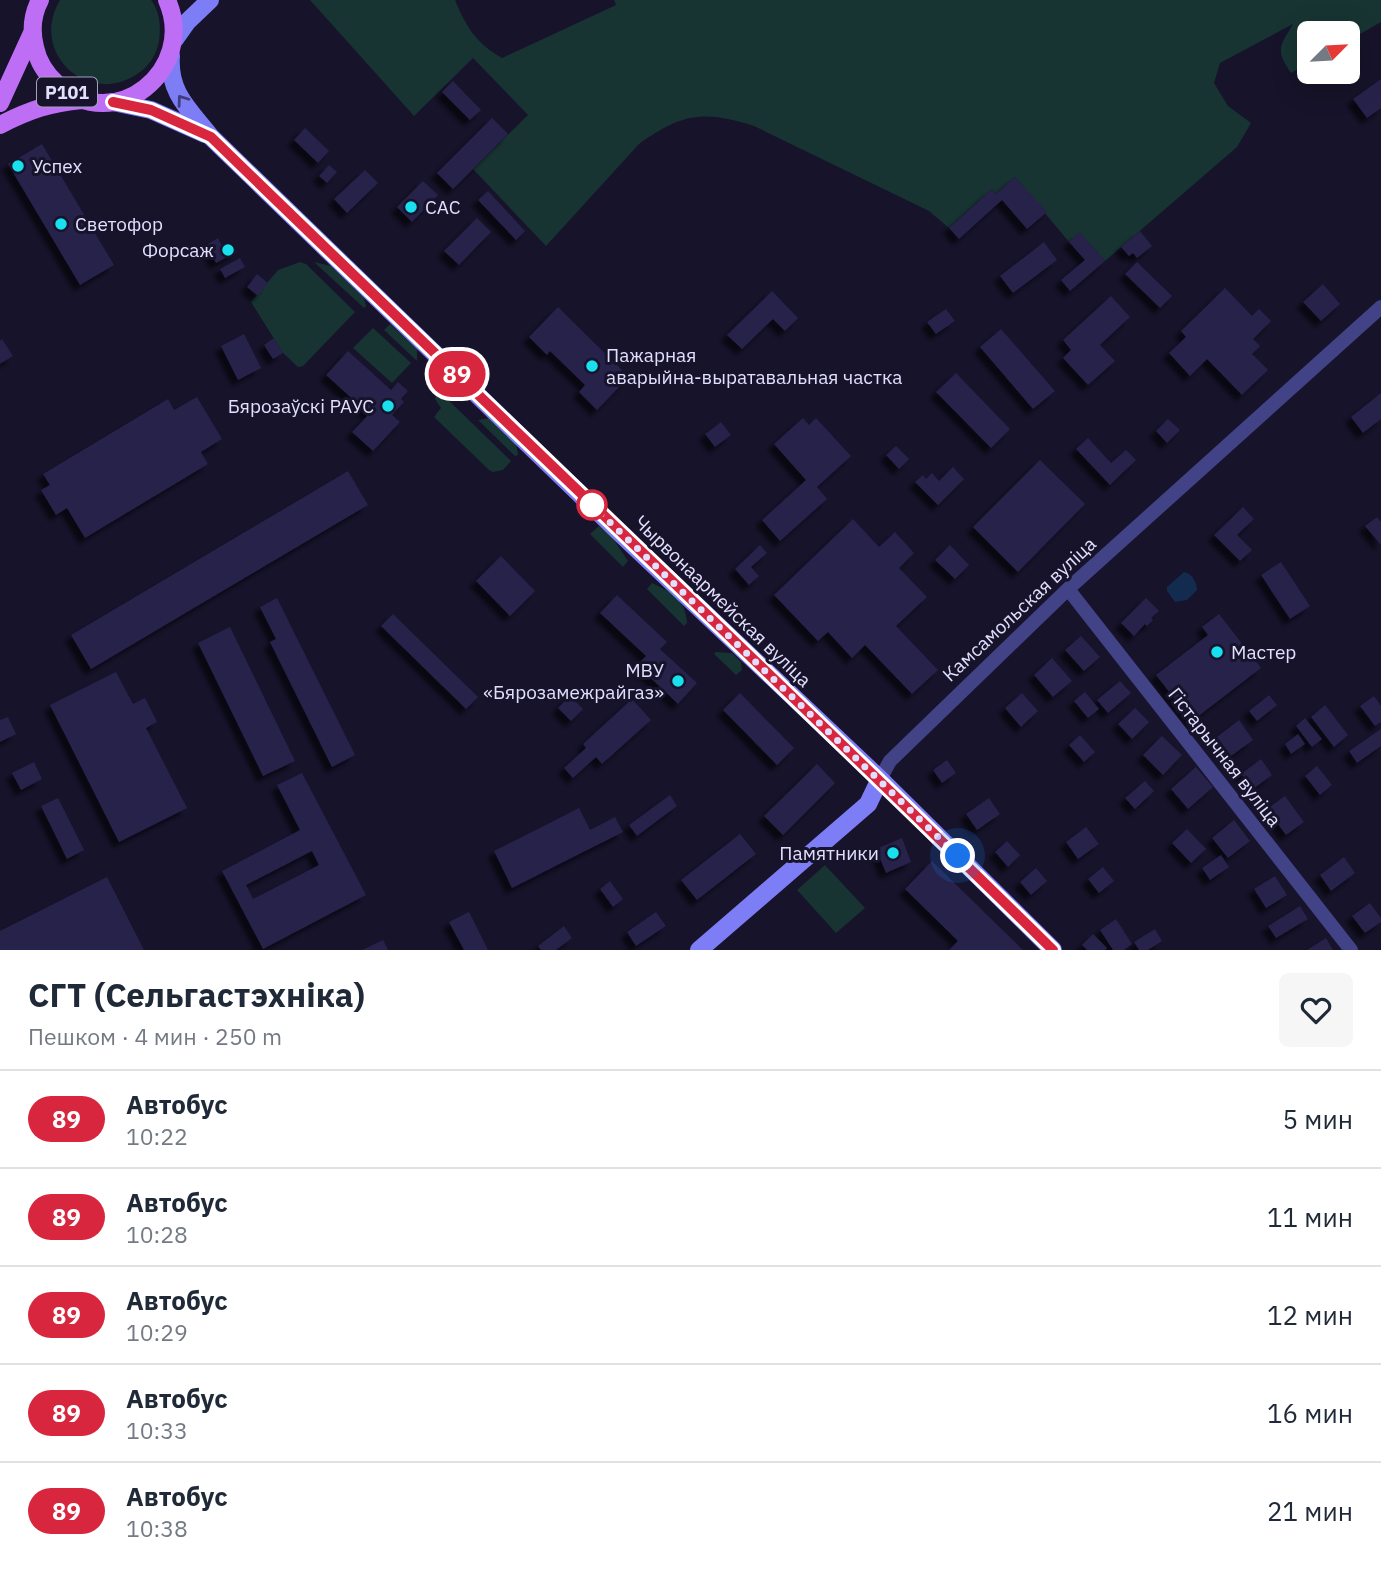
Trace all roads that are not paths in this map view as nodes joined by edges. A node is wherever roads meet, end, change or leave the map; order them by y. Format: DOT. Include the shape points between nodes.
graph roads {
  1 [pos="167,0"];
  2 [pos="210,0"];
  3 [pos="36,3"];
  4 [pos="32,33"];
  5 [pos="173,47"];
  6 [pos="83,100"];
  7 [pos="113,102"];
  8 [pos="0,103"];
  9 [pos="0,125"];
  10 [pos="211,137"];
  11 [pos="1381,307"];
  12 [pos="1068,589"];
  13 [pos="880,779"];
  14 [pos="699,950"];
  15 [pos="1054,950"];
  16 [pos="1351,950"];
  1 -- 5 [label="main road" via="173,13"];
  2 -- 5 [label="main road" via="187,22"];
  3 -- 4 [label="main road, Р101"];
  4 -- 6 [label="main road, Р101" via="36,55 47,75"];
  4 -- 8 [label="main road, Р101"];
  5 -- 7 [label="main road, Р101" via="161,73 148,87"];
  10 -- 5 [label="main road, Чырвонаармейская вуліца, one-way" via="174,88 170,77"];
  6 -- 7 [label="main road, Р101"];
  6 -- 9 [label="main road, Р101" via="54,102"];
  7 -- 10 [label="main road, Чырвонаармейская вуліца" via="151,110"];
  10 -- 13 [label="main road, Чырвонаармейская вуліца"];
  11 -- 12 [label="street, Камсамольская вуліца"];
  12 -- 13 [label="street, Камсамольская вуліца" via="890,761"];
  12 -- 16 [label="street, Гістарычная вуліца"];
  13 -- 14 [label="main road, Камсамольская вуліца" via="868,804"];
  13 -- 15 [label="main road, Чырвонаармейская вуліца"];
}
